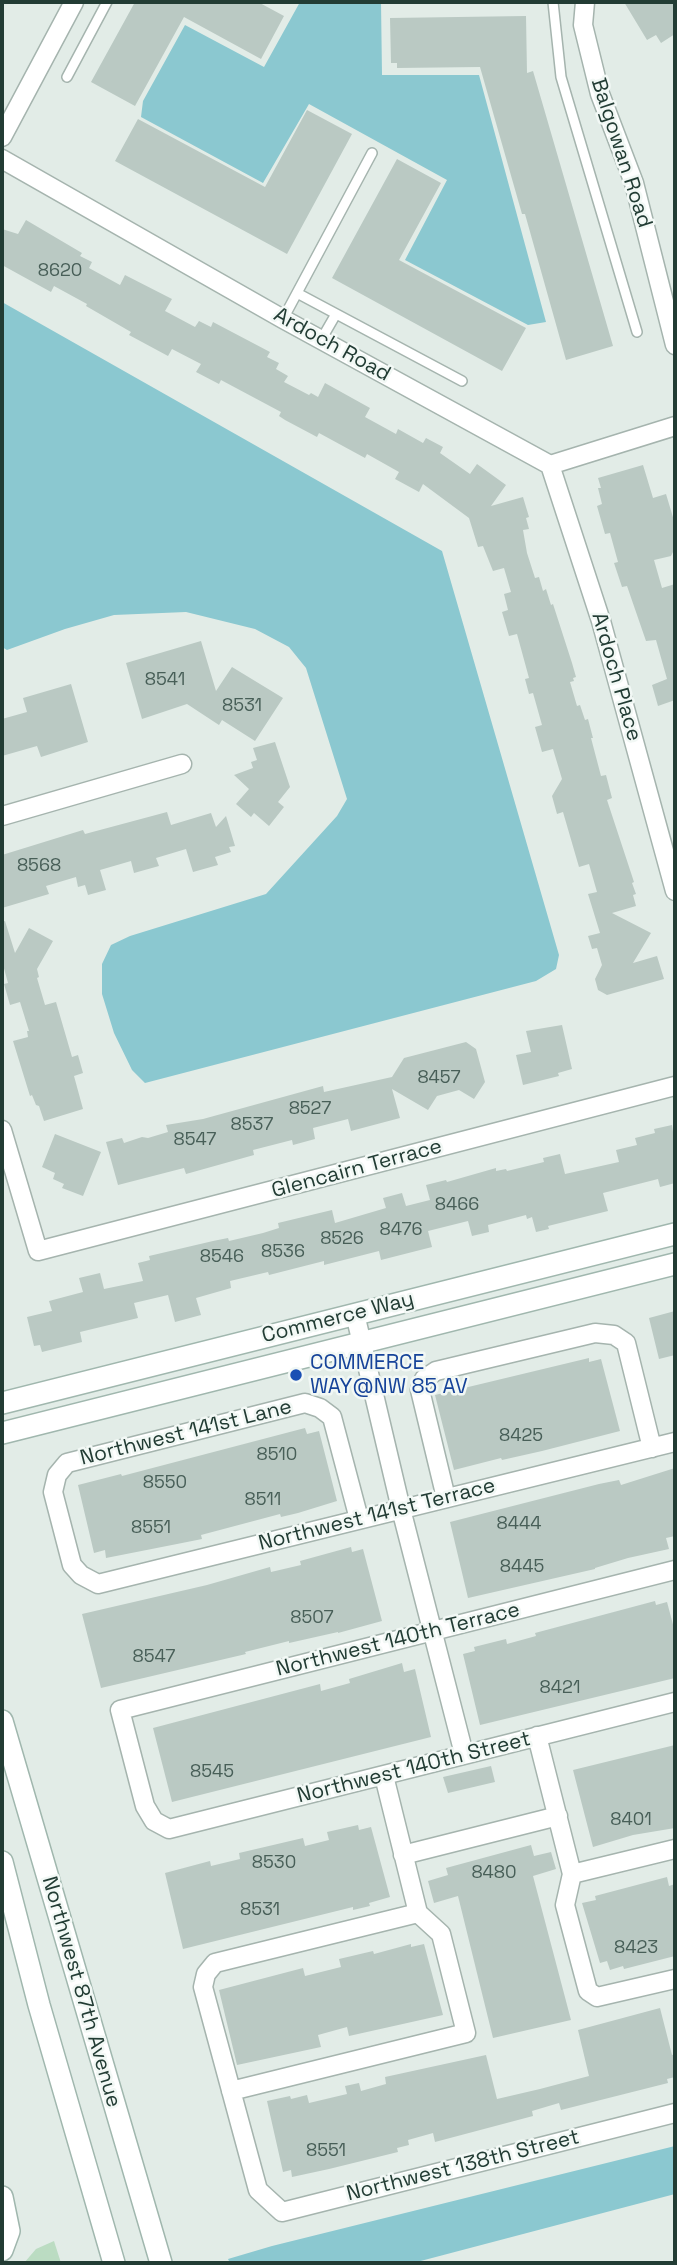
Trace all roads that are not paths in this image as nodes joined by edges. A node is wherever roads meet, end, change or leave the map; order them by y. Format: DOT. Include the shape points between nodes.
graph roads {
  1 [pos="74,2"];
  2 [pos="107,2"];
  3 [pos="554,2"];
  4 [pos="585,2"];
  5 [pos="67,77"];
  6 [pos="2,137"];
  7 [pos="372,153"];
  8 [pos="2,159"];
  9 [pos="297,293"];
  10 [pos="336,314"];
  11 [pos="284,319"];
  12 [pos="637,332"];
  13 [pos="321,340"];
  14 [pos="675,345"];
  15 [pos="462,381"];
  16 [pos="675,426"];
  17 [pos="550,465"];
  18 [pos="182,764"];
  19 [pos="2,816"];
  20 [pos="675,891"];
  21 [pos="675,1086"];
  22 [pos="2,1130"];
  23 [pos="675,1234"];
  24 [pos="675,1265"];
  25 [pos="355,1314"];
  26 [pos="362,1342"];
  27 [pos="2,1403"];
  28 [pos="2,1433"];
  29 [pos="675,1442"];
  30 [pos="652,1448"];
  31 [pos="446,1498"];
  32 [pos="401,1509"];
  33 [pos="359,1519"];
  34 [pos="675,1570"];
  35 [pos="81,1575"];
  36 [pos="432,1631"];
  37 [pos="675,1702"];
  38 [pos="2,1721"];
  39 [pos="537,1736"];
  40 [pos="464,1754"];
  41 [pos="384,1776"];
  42 [pos="558,1815"];
  43 [pos="154,1821"];
  44 [pos="675,1849"];
  45 [pos="403,1855"];
  46 [pos="2,1861"];
  47 [pos="572,1874"];
  48 [pos="418,1913"];
  49 [pos="675,1979"];
  50 [pos="231,2091"];
  51 [pos="675,2113"];
  52 [pos="2,2197"];
  53 [pos="2,2250"];
  54 [pos="114,2263"];
  55 [pos="161,2263"];
  1 -- 6 [label="street"];
  2 -- 5 [label="lane"];
  3 -- 12 [label="lane" via="561,77"];
  4 -- 14 [label="street, Balgowan Road" via="583,25 600,94 634,183"];
  7 -- 9 [label="lane"];
  8 -- 11 [label="street, Ardoch Road"];
  9 -- 10 [label="lane"];
  9 -- 11 [label="lane"];
  10 -- 13 [label="lane"];
  10 -- 15 [label="lane"];
  11 -- 13 [label="street, Ardoch Road"];
  13 -- 17 [label="street, Ardoch Road"];
  16 -- 17 [label="street"];
  17 -- 20 [label="street, Ardoch Place" via="601,621"];
  18 -- 19 [label="street"];
  21 -- 22 [label="street, Glencairn Terrace" via="38,1251"];
  23 -- 25 [label="street, Commerce Way"];
  24 -- 26 [label="street, Commerce Way"];
  25 -- 26 [label="street"];
  25 -- 27 [label="street, Commerce Way"];
  26 -- 28 [label="street, Commerce Way"];
  26 -- 32 [label="street"];
  29 -- 30 [label="street, Northwest 141st Terrace"];
  30 -- 31 [label="street, Northwest 141st Terrace"];
  30 -- 31 [label="street" via="626,1343 614,1335 595,1333 436,1371 424,1379 420,1390"];
  31 -- 32 [label="street, Northwest 141st Terrace"];
  32 -- 33 [label="street, Northwest 141st Terrace"];
  32 -- 36 [label="street"];
  33 -- 35 [label="street, Northwest 141st Terrace" via="98,1584"];
  33 -- 35 [label="street, Northwest 141st Lane" via="332,1416 305,1403 67,1463 57,1475 53,1492 72,1565"];
  34 -- 36 [label="street, Northwest 140th Terrace"];
  36 -- 40 [label="street"];
  36 -- 43 [label="street, Northwest 140th Terrace" via="120,1710 145,1806"];
  37 -- 39 [label="street, Northwest 140th Street"];
  38 -- 55 [label="street, Northwest 87th Avenue"];
  39 -- 40 [label="street, Northwest 140th Street"];
  39 -- 42 [label="street"];
  40 -- 41 [label="street, Northwest 140th Street"];
  41 -- 43 [label="street, Northwest 140th Street" via="169,1829"];
  41 -- 45 [label="street"];
  42 -- 45 [label="street"];
  42 -- 47 [label="street"];
  44 -- 47 [label="street"];
  45 -- 48 [label="street"];
  46 -- 54 [label="street, Northwest 87th Avenue" via="38,2006"];
  47 -- 49 [label="street" via="565,1905 588,1991 597,1997"];
  48 -- 50 [label="street" via="215,1963 205,1974 203,1987"];
  48 -- 50 [label="street" via="441,1934 466,2033"];
  50 -- 51 [label="street, Northwest 138th Street" via="258,2190 282,2212"];
  52 -- 53 [label="street" via="9,2231"];
}
